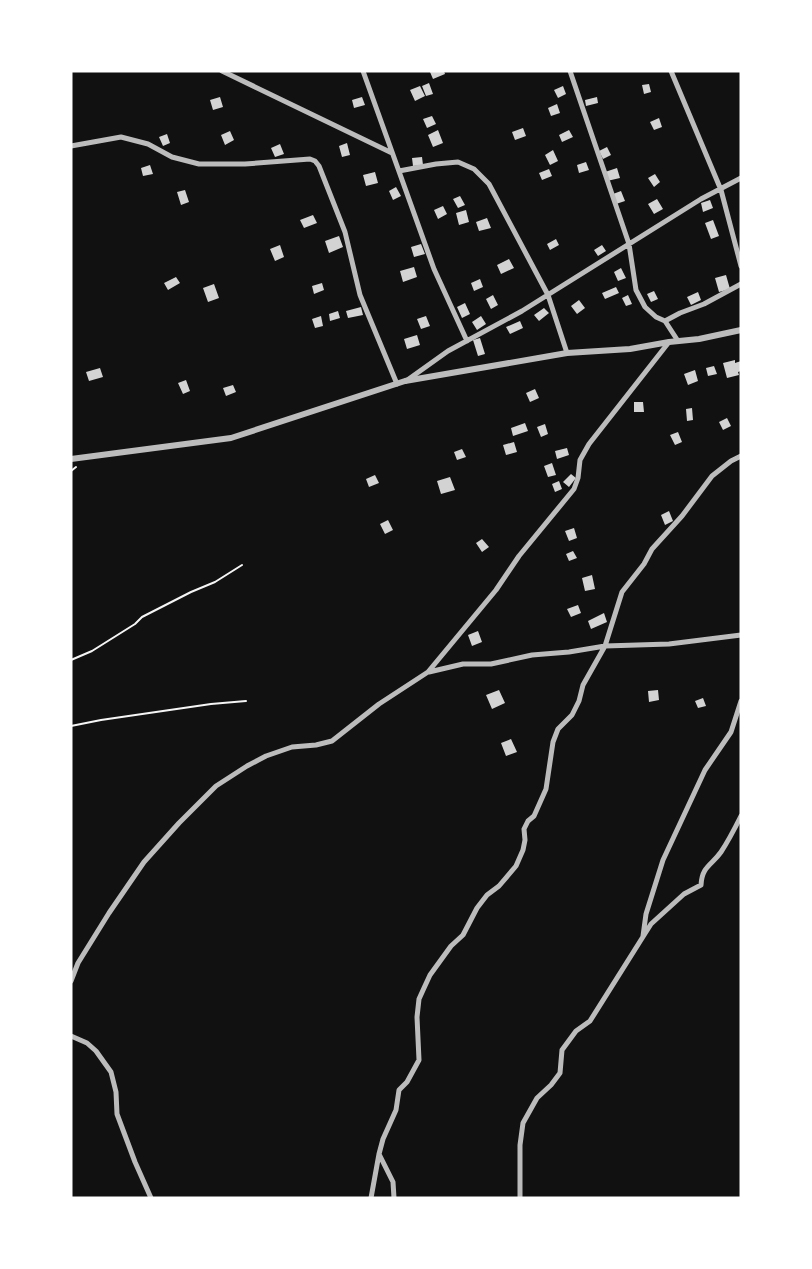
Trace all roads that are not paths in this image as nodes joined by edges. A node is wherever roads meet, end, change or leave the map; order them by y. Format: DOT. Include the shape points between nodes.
graph roads {
  1 [pos="222,71"];
  2 [pos="363,71"];
  3 [pos="570,71"];
  4 [pos="671,71"];
  5 [pos="71,146"];
  6 [pos="392,153"];
  7 [pos="398,171"];
  8 [pos="741,178"];
  9 [pos="721,190"];
  10 [pos="629,244"];
  11 [pos="741,266"];
  12 [pos="741,284"];
  13 [pos="548,295"];
  14 [pos="665,321"];
  15 [pos="741,330"];
  16 [pos="467,341"];
  17 [pos="678,341"];
  18 [pos="669,342"];
  19 [pos="567,353"];
  20 [pos="404,382"];
  21 [pos="397,384"];
  22 [pos="741,456"];
  23 [pos="71,459"];
  24 [pos="741,635"];
  25 [pos="605,646"];
  26 [pos="428,672"];
  27 [pos="741,701"];
  28 [pos="741,816"];
  29 [pos="642,940"];
  30 [pos="71,981"];
  31 [pos="71,1036"];
  32 [pos="379,1154"];
  33 [pos="151,1198"];
  34 [pos="371,1198"];
  35 [pos="394,1198"];
  36 [pos="520,1198"];
  1 -- 6 [label="street"];
  2 -- 6 [label="street"];
  3 -- 10 [label="street"];
  4 -- 9 [label="street"];
  5 -- 21 [label="street" via="121,137 199,164 315,161 345,232 360,295"];
  6 -- 7 [label="street"];
  7 -- 13 [label="street" via="458,162 474,169 489,184"];
  7 -- 16 [label="street" via="434,269"];
  8 -- 9 [label="street"];
  9 -- 10 [label="street"];
  9 -- 11 [label="street"];
  10 -- 13 [label="street"];
  10 -- 14 [label="street" via="636,290 645,307"];
  12 -- 14 [label="street"];
  13 -- 16 [label="street"];
  13 -- 19 [label="street"];
  14 -- 17 [label="street"];
  15 -- 17 [label="street"];
  16 -- 20 [label="street" via="448,350"];
  17 -- 18 [label="street"];
  18 -- 19 [label="street" via="630,349"];
  18 -- 26 [label="street" via="589,444 580,460 574,489"];
  19 -- 20 [label="street"];
  20 -- 21 [label="street"];
  21 -- 23 [label="street" via="231,438"];
  22 -- 25 [label="street" via="712,476 652,549 622,592"];
  24 -- 25 [label="street" via="669,644"];
  25 -- 26 [label="street" via="491,664 463,664"];
  25 -- 32 [label="street" via="583,685 572,715 558,730 553,742 546,789 524,829 516,866 477,908 463,935 430,975 419,999 419,1060 399,1090 396,1110"];
  26 -- 30 [label="street" via="332,740 292,747 266,756 216,786 144,862 78,963"];
  27 -- 29 [label="street" via="731,732 705,770 663,860 646,914"];
  28 -- 29 [label="street" via="720,854 708,864 701,876 701,885 684,894 651,924"];
  29 -- 36 [label="street" via="590,1021 576,1031 562,1050 560,1073 537,1098 523,1123"];
  31 -- 33 [label="street" via="88,1043 111,1072 117,1114"];
  32 -- 34 [label="street"];
  32 -- 35 [label="street" via="393,1182"];
}
